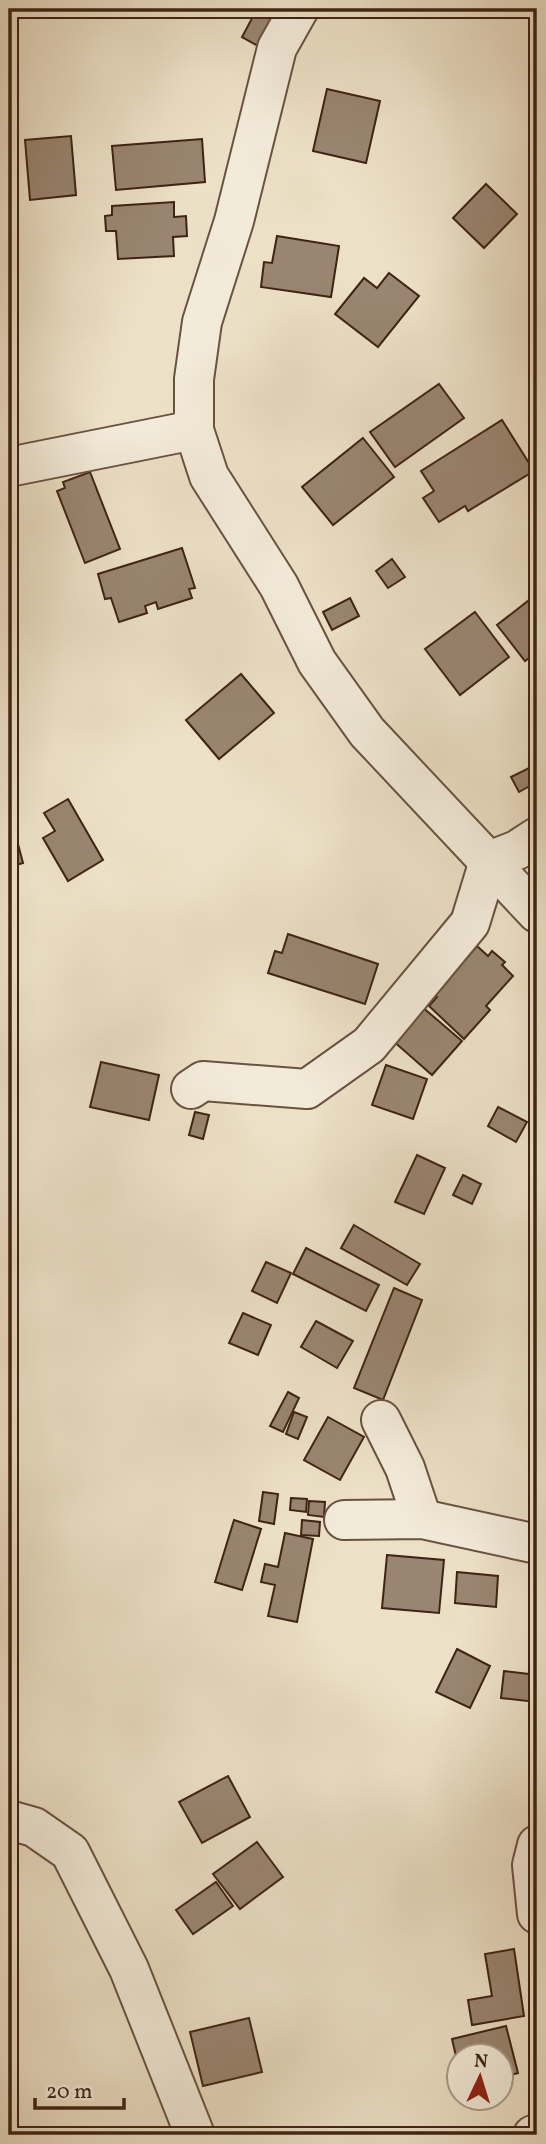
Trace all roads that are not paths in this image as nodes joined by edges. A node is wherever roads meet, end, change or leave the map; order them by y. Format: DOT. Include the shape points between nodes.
graph roads {
  1 [pos="299,9"];
  2 [pos="194,430"];
  3 [pos="9,467"];
  4 [pos="537,837"];
  5 [pos="489,861"];
  6 [pos="537,913"];
  7 [pos="191,1088"];
  8 [pos="381,1420"];
  9 [pos="422,1518"];
  10 [pos="344,1520"];
  11 [pos="537,1544"];
  12 [pos="9,1820"];
  13 [pos="537,1845"];
  14 [pos="537,1914"];
  15 [pos="195,2135"];
  1 -- 2 [label="street" via="277,48 234,221 202,322 194,379"];
  2 -- 3 [label="street"];
  2 -- 5 [label="street" via="209,475 279,586 317,662 367,732"];
  4 -- 5 [label="street"];
  5 -- 6 [label="street"];
  5 -- 7 [label="street" via="470,923 369,1045 307,1089 203,1081"];
  8 -- 9 [label="street" via="405,1468"];
  9 -- 10 [label="street"];
  9 -- 11 [label="street"];
  12 -- 15 [label="street" via="34,1827 70,1852 129,1969"];
  13 -- 14 [label="street" via="533,1865"];
}
